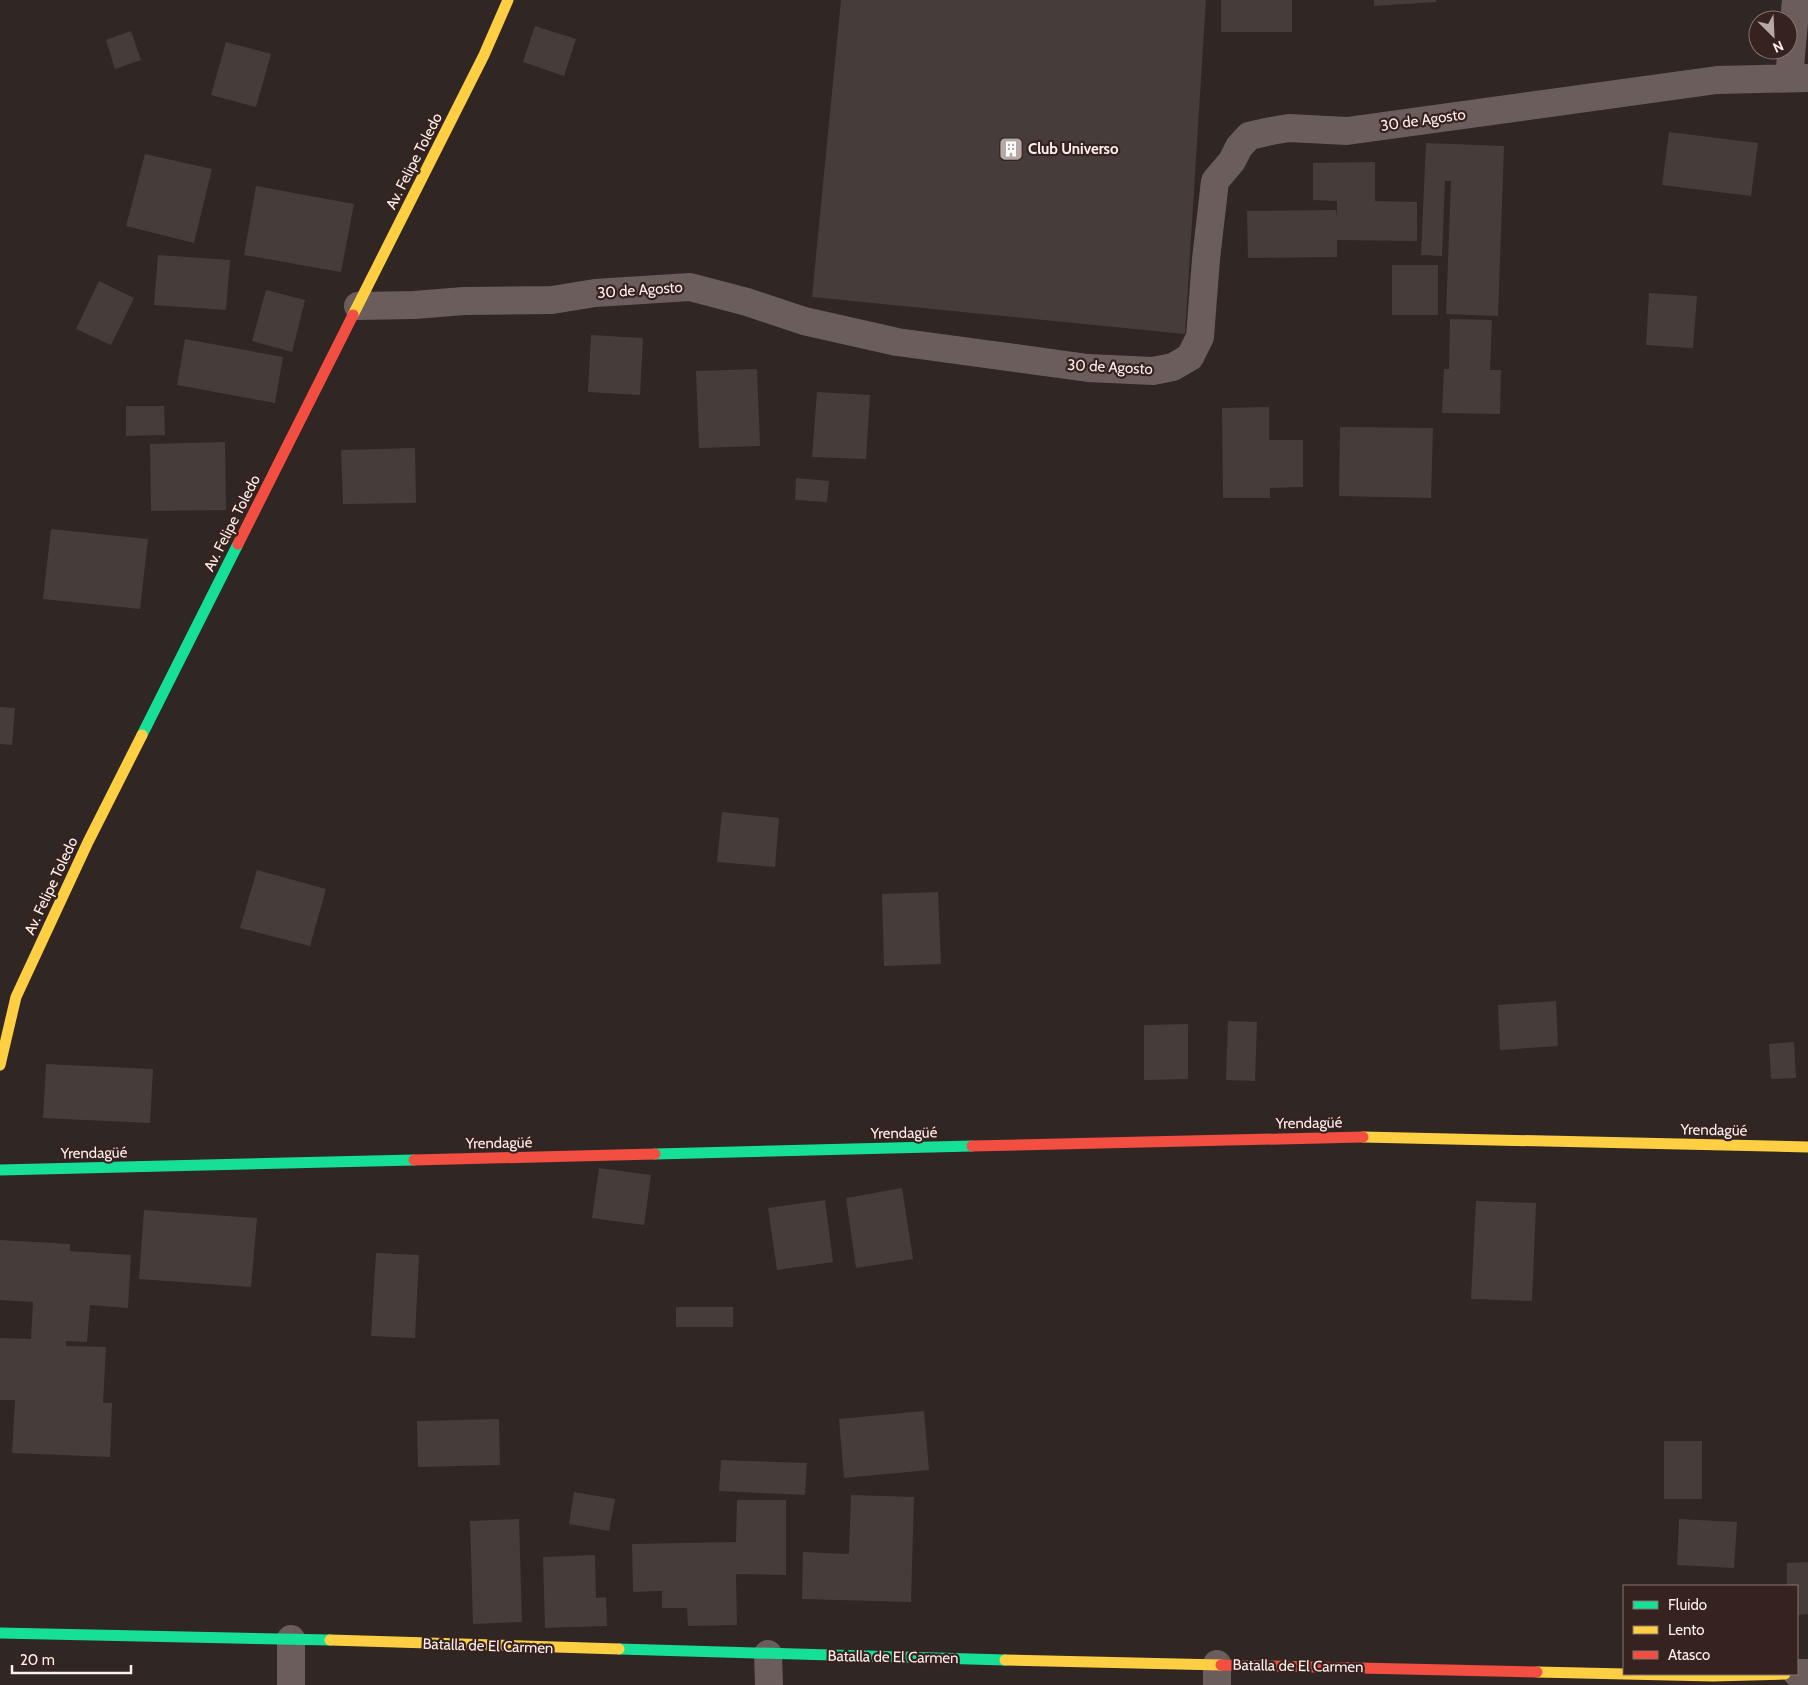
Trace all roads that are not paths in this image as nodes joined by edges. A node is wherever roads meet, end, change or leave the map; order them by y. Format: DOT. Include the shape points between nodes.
graph roads {
  1 [pos="508,0"];
  2 [pos="1796,0"];
  3 [pos="1798,78"];
  4 [pos="358,306"];
  5 [pos="0,1065"];
  6 [pos="1808,1147"];
  7 [pos="0,1170"];
  8 [pos="0,1633"];
  9 [pos="291,1639"];
  10 [pos="768,1654"];
  11 [pos="1217,1675"];
  12 [pos="1749,1675"];
  13 [pos="291,1685"];
  14 [pos="769,1685"];
  1 -- 4 [label="street, Av. Felipe Toledo" via="484,55"];
  2 -- 3 [label="street"];
  3 -- 4 [label="street, 30 de Agosto" via="1717,80 1346,131 1289,128 1249,136 1215,181 1200,338 1190,357 1173,367 1153,371 1088,368 897,342 804,322 748,302 690,287 595,293 552,300"];
  4 -- 5 [label="street, Av. Felipe Toledo" via="88,842 16,997"];
  6 -- 7 [label="street, Yrendagüé" via="1361,1137"];
  8 -- 9 [label="street, Batalla de El Carmen"];
  9 -- 10 [label="street, Batalla de El Carmen"];
  9 -- 13 [label="street"];
  10 -- 11 [label="street, Batalla de El Carmen"];
  10 -- 14 [label="street"];
  11 -- 12 [label="street, Batalla de El Carmen"];
}
